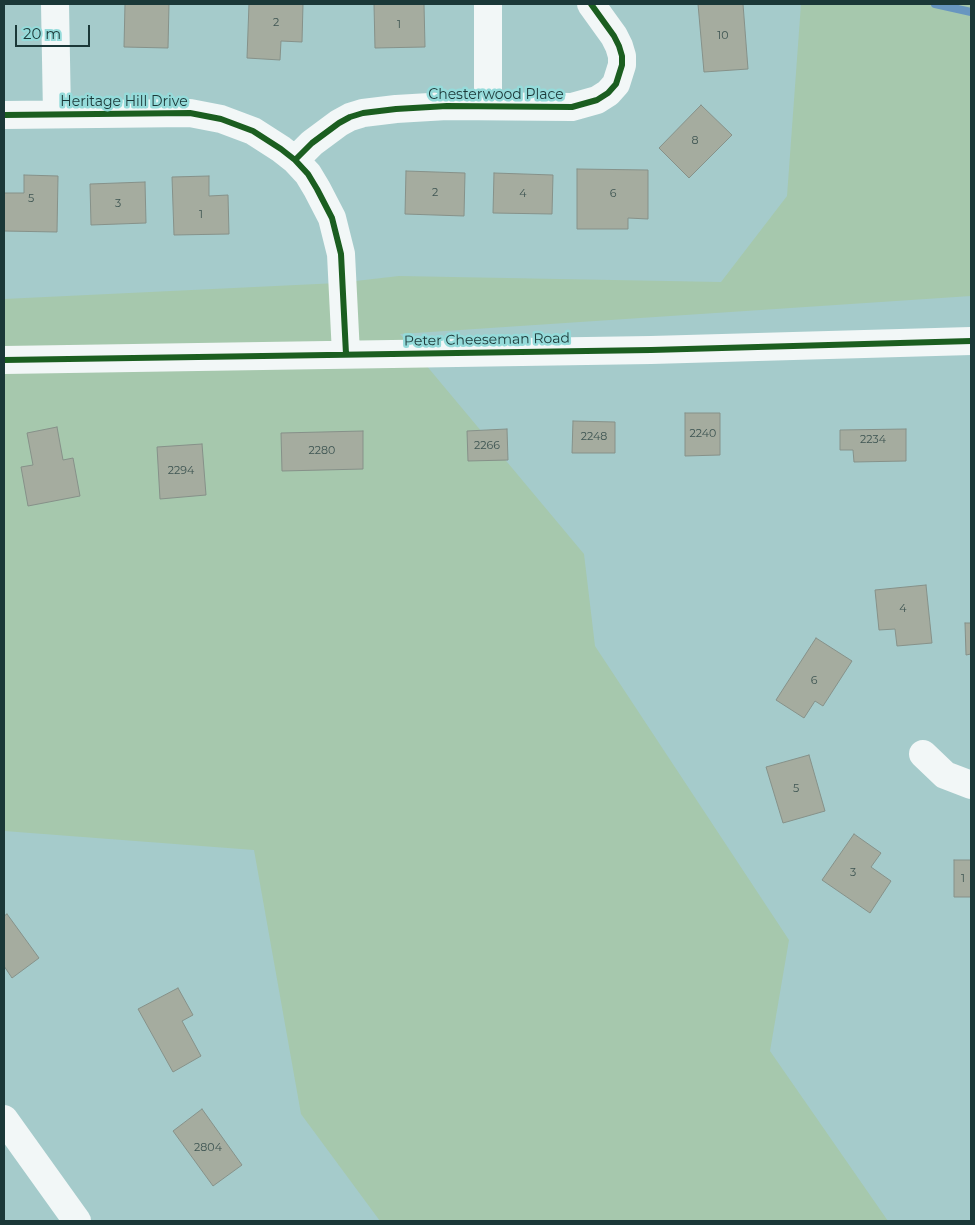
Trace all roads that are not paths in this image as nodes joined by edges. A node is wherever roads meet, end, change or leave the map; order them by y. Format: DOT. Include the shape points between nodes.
graph roads {
  1 [pos="55,4"];
  2 [pos="488,4"];
  3 [pos="591,4"];
  4 [pos="488,106"];
  5 [pos="57,114"];
  6 [pos="4,115"];
  7 [pos="295,160"];
  8 [pos="971,342"];
  9 [pos="346,354"];
  10 [pos="4,360"];
  11 [pos="923,754"];
  12 [pos="971,785"];
  13 [pos="4,1119"];
  14 [pos="77,1221"];
  1 -- 5 [label="street"];
  2 -- 4 [label="street, Chesterwood Place"];
  3 -- 4 [label="street, Chesterwood Place" via="614,36 622,56 616,84 608,93 597,100 572,107"];
  4 -- 7 [label="street, Chesterwood Place" via="363,113 331,128"];
  5 -- 6 [label="street, Heritage Hill Drive"];
  5 -- 7 [label="street, Heritage Hill Drive" via="172,112 220,119 253,131"];
  7 -- 9 [label="street, Heritage Hill Drive" via="317,189 337,235"];
  8 -- 9 [label="street, Peter Cheeseman Road"];
  9 -- 10 [label="street, Peter Cheeseman Road"];
  11 -- 12 [label="street" via="945,775"];
  13 -- 14 [label="street"];
}
